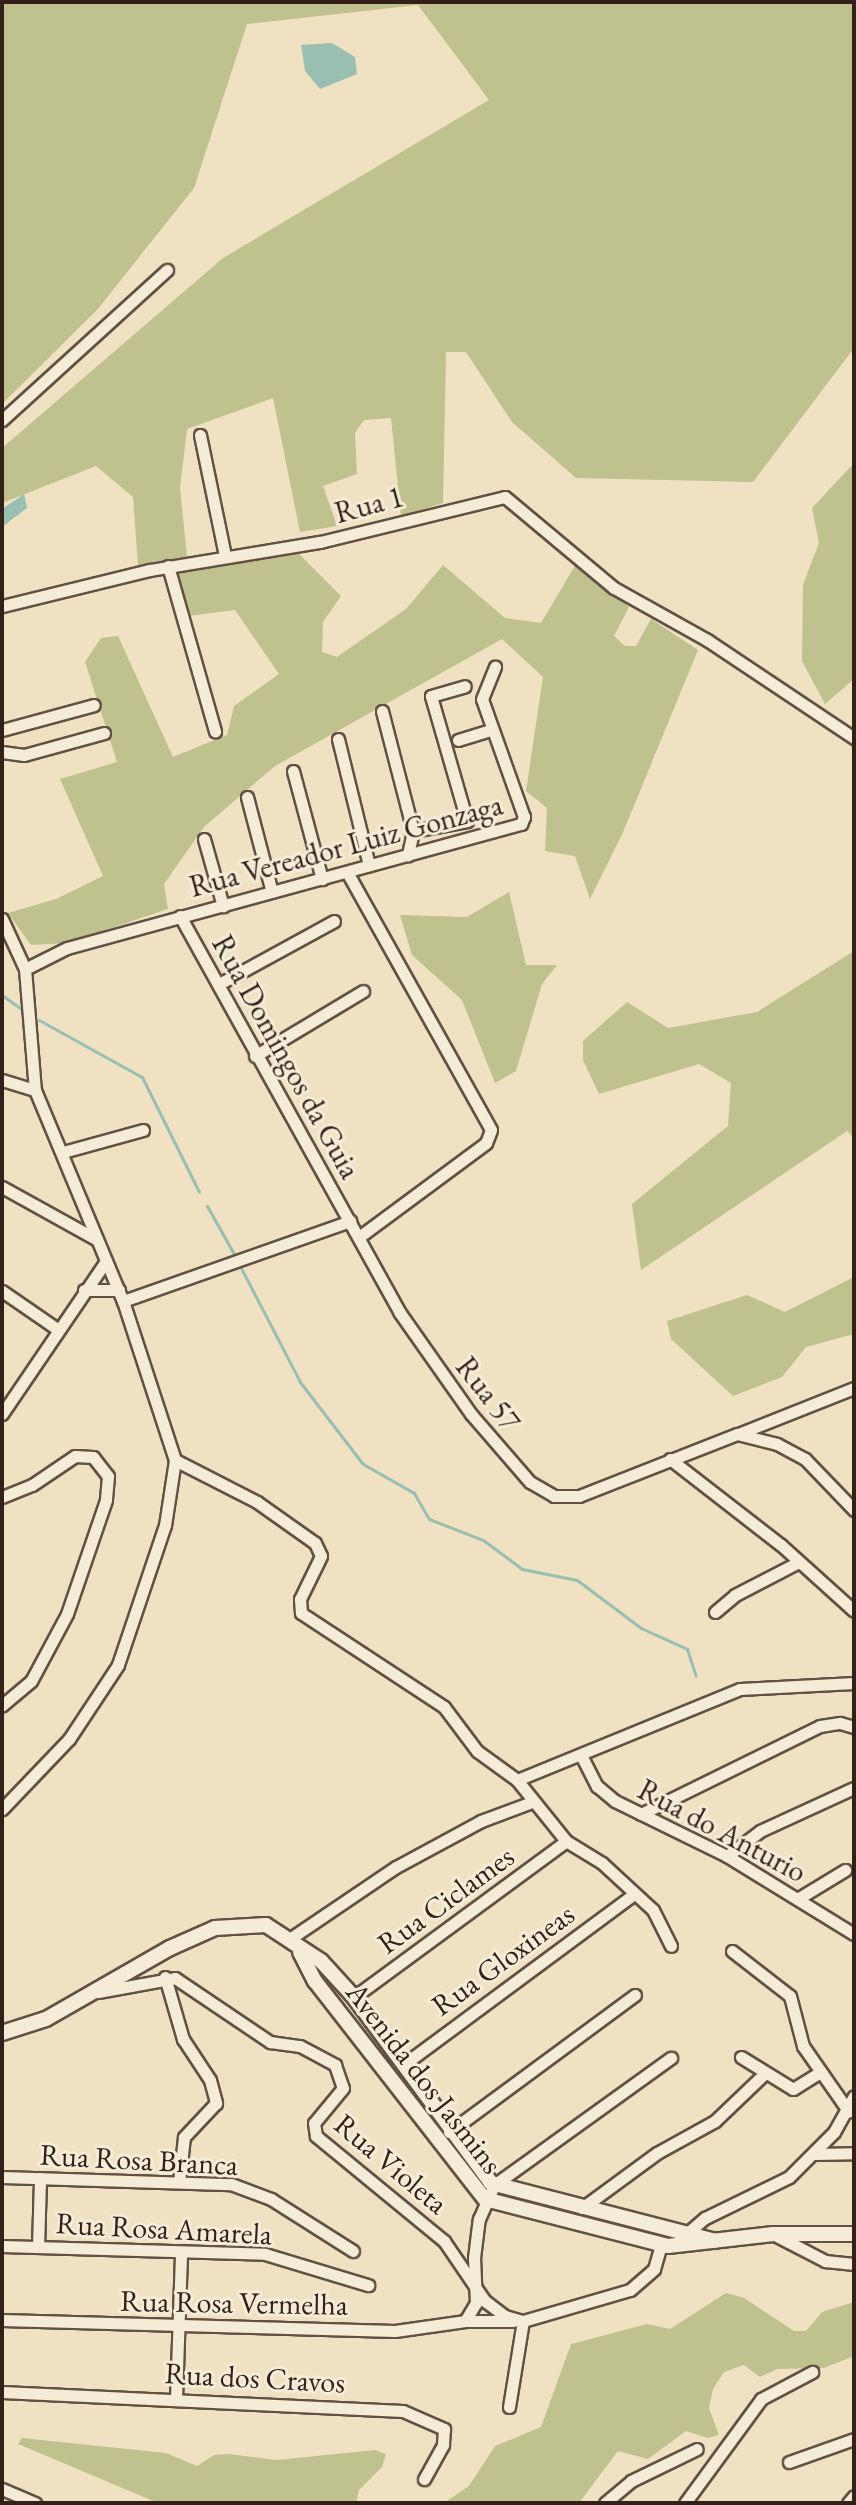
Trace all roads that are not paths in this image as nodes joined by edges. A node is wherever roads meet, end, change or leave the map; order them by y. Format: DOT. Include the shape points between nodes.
graph roads {
  1 [pos="167,270"];
  2 [pos="2,420"];
  3 [pos="200,435"];
  4 [pos="225,556"];
  5 [pos="168,566"];
  6 [pos="2,606"];
  7 [pos="495,666"];
  8 [pos="465,686"];
  9 [pos="94,705"];
  10 [pos="382,711"];
  11 [pos="2,730"];
  12 [pos="491,730"];
  13 [pos="215,731"];
  14 [pos="104,733"];
  15 [pos="854,738"];
  16 [pos="338,739"];
  17 [pos="458,740"];
  18 [pos="2,752"];
  19 [pos="293,771"];
  20 [pos="247,797"];
  21 [pos="413,831"];
  22 [pos="204,839"];
  23 [pos="408,855"];
  24 [pos="369,865"];
  25 [pos="347,872"];
  26 [pos="322,879"];
  27 [pos="272,892"];
  28 [pos="223,906"];
  29 [pos="180,916"];
  30 [pos="2,919"];
  31 [pos="334,921"];
  32 [pos="25,969"];
  33 [pos="219,984"];
  34 [pos="363,991"];
  35 [pos="255,1056"];
  36 [pos="2,1080"];
  37 [pos="35,1090"];
  38 [pos="143,1130"];
  39 [pos="63,1152"];
  40 [pos="2,1187"];
  41 [pos="350,1221"];
  42 [pos="359,1237"];
  43 [pos="96,1240"];
  44 [pos="106,1261"];
  45 [pos="84,1290"];
  46 [pos="2,1291"];
  47 [pos="121,1296"];
  48 [pos="57,1329"];
  49 [pos="854,1388"];
  50 [pos="2,1414"];
  51 [pos="737,1434"];
  52 [pos="670,1459"];
  53 [pos="175,1460"];
  54 [pos="2,1497"];
  55 [pos="854,1510"];
  56 [pos="799,1562"];
  57 [pos="854,1611"];
  58 [pos="715,1612"];
  59 [pos="854,1683"];
  60 [pos="2,1705"];
  61 [pos="854,1727"];
  62 [pos="582,1757"];
  63 [pos="517,1780"];
  64 [pos="854,1788"];
  65 [pos="532,1802"];
  66 [pos="2,1809"];
  67 [pos="641,1814"];
  68 [pos="566,1841"];
  69 [pos="727,1856"];
  70 [pos="845,1870"];
  71 [pos="633,1895"];
  72 [pos="799,1898"];
  73 [pos="854,1934"];
  74 [pos="288,1940"];
  75 [pos="671,1946"];
  76 [pos="732,1951"];
  77 [pos="300,1952"];
  78 [pos="165,1977"];
  79 [pos="98,1992"];
  80 [pos="635,1995"];
  81 [pos="354,1997"];
  82 [pos="2,2033"];
  83 [pos="741,2057"];
  84 [pos="671,2058"];
  85 [pos="403,2065"];
  86 [pos="820,2072"];
  87 [pos="765,2073"];
  88 [pos="854,2096"];
  89 [pos="849,2112"];
  90 [pos="449,2132"];
  91 [pos="854,2153"];
  92 [pos="815,2154"];
  93 [pos="2,2177"];
  94 [pos="40,2178"];
  95 [pos="179,2182"];
  96 [pos="494,2185"];
  97 [pos="485,2199"];
  98 [pos="582,2208"];
  99 [pos="773,2234"];
  100 [pos="854,2234"];
  101 [pos="683,2240"];
  102 [pos="661,2245"];
  103 [pos="2,2246"];
  104 [pos="38,2247"];
  105 [pos="353,2251"];
  106 [pos="181,2252"];
  107 [pos="854,2264"];
  108 [pos="368,2285"];
  109 [pos="477,2289"];
  110 [pos="2,2320"];
  111 [pos="465,2321"];
  112 [pos="521,2321"];
  113 [pos="178,2324"];
  114 [pos="812,2372"];
  115 [pos="2,2392"];
  116 [pos="176,2398"];
  117 [pos="509,2407"];
  118 [pos="854,2439"];
  119 [pos="697,2449"];
  120 [pos="789,2462"];
  121 [pos="424,2479"];
  122 [pos="2,2489"];
  123 [pos="854,2496"];
  124 [pos="617,2498"];
  125 [pos="35,2503"];
  126 [pos="605,2503"];
  127 [pos="685,2503"];
  128 [pos="848,2503"];
  1 -- 2 [label="street"];
  3 -- 4 [label="street"];
  4 -- 5 [label="street, Rua 1"];
  4 -- 15 [label="street, Rua 1" via="320,542 505,497 614,588 707,640"];
  5 -- 6 [label="street, Rua 1"];
  5 -- 13 [label="street"];
  7 -- 12 [label="street, Rua Vereador Luiz Gonzaga" via="482,699"];
  8 -- 21 [label="street" via="431,696 467,821"];
  9 -- 11 [label="street"];
  10 -- 21 [label="street"];
  12 -- 17 [label="street"];
  12 -- 23 [label="street, Rua Vereador Luiz Gonzaga" via="523,822"];
  14 -- 18 [label="street" via="24,755"];
  16 -- 24 [label="street"];
  19 -- 26 [label="street"];
  20 -- 27 [label="street"];
  21 -- 23 [label="street"];
  22 -- 28 [label="street"];
  23 -- 24 [label="street, Rua Vereador Luiz Gonzaga"];
  24 -- 25 [label="street, Rua Vereador Luiz Gonzaga"];
  25 -- 26 [label="street, Rua Vereador Luiz Gonzaga"];
  25 -- 42 [label="street" via="491,1130 486,1143"];
  26 -- 27 [label="street, Rua Vereador Luiz Gonzaga"];
  27 -- 28 [label="street, Rua Vereador Luiz Gonzaga"];
  28 -- 29 [label="street, Rua Vereador Luiz Gonzaga"];
  29 -- 32 [label="street, Rua Vereador Luiz Gonzaga" via="55,952"];
  29 -- 33 [label="street, Rua Domingos da Guia"];
  30 -- 32 [label="street"];
  31 -- 33 [label="street"];
  32 -- 37 [label="street"];
  33 -- 35 [label="street, Rua Domingos da Guia"];
  34 -- 35 [label="street"];
  35 -- 41 [label="street, Rua Domingos da Guia"];
  36 -- 37 [label="street"];
  37 -- 39 [label="street"];
  38 -- 39 [label="street"];
  39 -- 43 [label="street"];
  40 -- 43 [label="street"];
  41 -- 42 [label="street, Rua 57"];
  41 -- 47 [label="street"];
  42 -- 52 [label="street, Rua 57" via="418,1342 471,1414 541,1491 579,1496"];
  43 -- 44 [label="street"];
  44 -- 45 [label="street"];
  44 -- 47 [label="street"];
  45 -- 47 [label="street"];
  45 -- 48 [label="street"];
  46 -- 48 [label="street"];
  47 -- 53 [label="street"];
  48 -- 50 [label="street"];
  49 -- 51 [label="street, Rua 57"];
  51 -- 52 [label="street, Rua 57"];
  51 -- 55 [label="street" via="777,1444 805,1459"];
  52 -- 56 [label="street"];
  53 -- 63 [label="street" via="257,1502 315,1543 321,1556 300,1599 301,1613 444,1707 477,1751"];
  53 -- 66 [label="street" via="172,1496 154,1564 118,1665 69,1739"];
  54 -- 60 [label="street" via="32,1485 75,1456 93,1457 108,1476 106,1500 67,1614 31,1681"];
  56 -- 57 [label="street"];
  56 -- 58 [label="street" via="735,1595"];
  59 -- 62 [label="street" via="740,1689"];
  61 -- 67 [label="street" via="820,1726"];
  62 -- 63 [label="street"];
  62 -- 67 [label="street, Rua do Anturio" via="597,1786"];
  63 -- 65 [label="street"];
  64 -- 69 [label="street" via="760,1831"];
  65 -- 68 [label="street"];
  65 -- 74 [label="street" via="481,1821 396,1867"];
  67 -- 69 [label="street, Rua do Anturio"];
  68 -- 71 [label="street" via="602,1863"];
  68 -- 81 [label="street, Rua Ciclames"];
  69 -- 72 [label="street, Rua do Anturio"];
  70 -- 72 [label="street"];
  71 -- 75 [label="street" via="659,1918"];
  71 -- 85 [label="street, Rua Gloxineas"];
  72 -- 73 [label="street, Rua do Anturio"];
  74 -- 77 [label="street, Avenida dos Jasmins"];
  74 -- 79 [label="street, Avenida dos Jasmins" via="266,1925 215,1928 170,1948"];
  76 -- 86 [label="street" via="790,1996 803,2046"];
  77 -- 81 [label="street, Avenida dos Jasmins" via="321,1961"];
  77 -- 97 [label="street, Avenida dos Jasmins" via="315,1981"];
  78 -- 79 [label="street"];
  78 -- 95 [label="street" via="183,2039 210,2080 216,2103 184,2137"];
  78 -- 109 [label="street, Rua Violeta" via="184,1983 270,2042 300,2046 335,2065 343,2088 314,2123 316,2136 444,2241"];
  79 -- 82 [label="street, Avenida dos Jasmins" via="46,2019"];
  80 -- 90 [label="street"];
  81 -- 85 [label="street, Avenida dos Jasmins"];
  83 -- 87 [label="street"];
  84 -- 96 [label="street"];
  85 -- 90 [label="street, Avenida dos Jasmins"];
  86 -- 87 [label="street" via="793,2089"];
  86 -- 89 [label="street"];
  87 -- 98 [label="street" via="729,2110 657,2153"];
  88 -- 89 [label="street"];
  89 -- 92 [label="street"];
  90 -- 96 [label="street, Avenida dos Jasmins"];
  91 -- 92 [label="street"];
  92 -- 101 [label="street" via="778,2186 705,2218"];
  93 -- 94 [label="street, Rua Rosa Branca"];
  94 -- 95 [label="street, Rua Rosa Branca"];
  94 -- 104 [label="street"];
  95 -- 105 [label="street, Rua Rosa Branca" via="231,2184 258,2193"];
  96 -- 97 [label="street"];
  96 -- 98 [label="street, Avenida dos Jasmins"];
  97 -- 102 [label="street, Avenida dos Jasmins"];
  97 -- 109 [label="street" via="474,2258"];
  98 -- 101 [label="street, Avenida dos Jasmins"];
  99 -- 100 [label="street, Avenida dos Jasmins"];
  99 -- 101 [label="street, Avenida dos Jasmins"];
  99 -- 107 [label="street" via="825,2261"];
  101 -- 102 [label="street, Avenida dos Jasmins"];
  102 -- 112 [label="street" via="654,2269 636,2287"];
  103 -- 104 [label="street, Rua Rosa Amarela"];
  104 -- 106 [label="street, Rua Rosa Amarela"];
  106 -- 108 [label="street, Rua Rosa Amarela" via="272,2255"];
  106 -- 113 [label="street"];
  109 -- 111 [label="street" via="474,2310"];
  109 -- 112 [label="street, Rua Violeta" via="494,2309"];
  110 -- 113 [label="street, Rua Rosa Vermelha"];
  111 -- 112 [label="street, Rua Rosa Vermelha"];
  111 -- 113 [label="street, Rua Rosa Vermelha" via="395,2331"];
  112 -- 117 [label="street"];
  113 -- 116 [label="street"];
  114 -- 127 [label="street" via="761,2399"];
  115 -- 116 [label="street, Rua dos Cravos"];
  116 -- 121 [label="street, Rua dos Cravos" via="416,2414 440,2423 445,2436"];
  118 -- 120 [label="street"];
  119 -- 124 [label="street"];
  122 -- 125 [label="street"];
  123 -- 128 [label="street"];
  124 -- 126 [label="street"];
}
